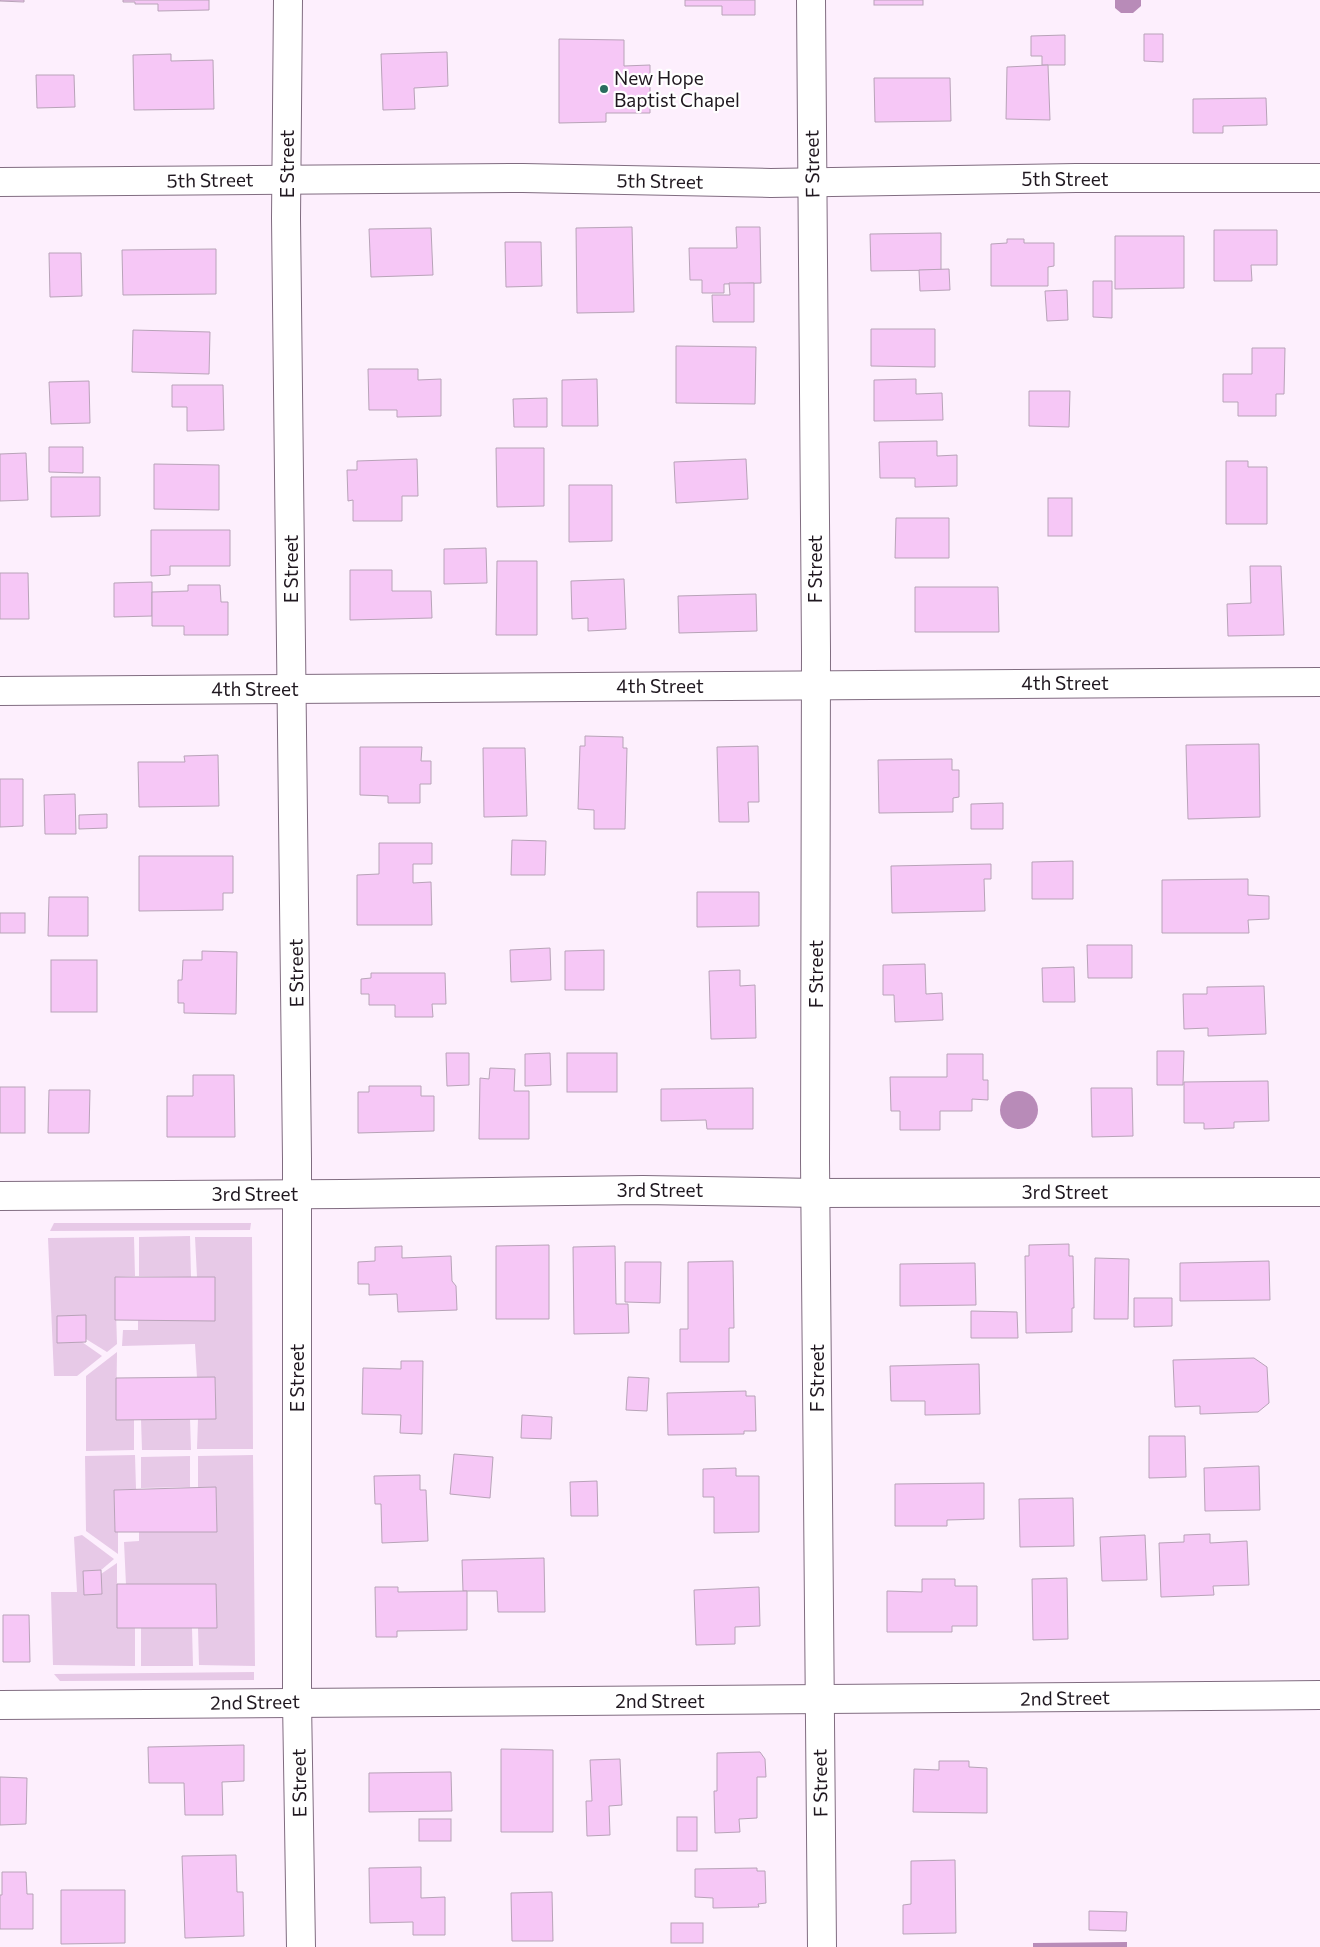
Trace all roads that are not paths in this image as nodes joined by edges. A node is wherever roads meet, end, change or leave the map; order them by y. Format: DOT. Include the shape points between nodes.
graph roads {
  1 [pos="288,0"];
  2 [pos="811,0"];
  3 [pos="1320,178"];
  4 [pos="288,179"];
  5 [pos="0,182"];
  6 [pos="813,183"];
  7 [pos="1320,682"];
  8 [pos="816,686"];
  9 [pos="0,690"];
  10 [pos="292,690"];
  11 [pos="1320,1192"];
  12 [pos="816,1193"];
  13 [pos="297,1194"];
  14 [pos="0,1196"];
  15 [pos="1320,1695"];
  16 [pos="819,1700"];
  17 [pos="297,1701"];
  18 [pos="0,1705"];
  19 [pos="301,1947"];
  20 [pos="822,1947"];
  1 -- 4 [label="street, E Street"];
  2 -- 6 [label="street, F Street"];
  3 -- 6 [label="street, 5th Street"];
  4 -- 5 [label="street, 5th Street"];
  4 -- 6 [label="street, 5th Street" via="523,178"];
  4 -- 10 [label="street, E Street"];
  6 -- 8 [label="street, F Street"];
  7 -- 8 [label="street, 4th Street"];
  8 -- 10 [label="street, 4th Street"];
  8 -- 12 [label="street, F Street"];
  9 -- 10 [label="street, 4th Street"];
  10 -- 13 [label="street, E Street"];
  11 -- 12 [label="street, 3rd Street"];
  12 -- 13 [label="street, 3rd Street" via="633,1190"];
  12 -- 16 [label="street, F Street"];
  13 -- 14 [label="street, 3rd Street"];
  13 -- 17 [label="street, E Street"];
  15 -- 16 [label="street, 2nd Street"];
  16 -- 17 [label="street, 2nd Street"];
  16 -- 20 [label="street, F Street"];
  17 -- 18 [label="street, 2nd Street"];
  17 -- 19 [label="street, E Street"];
}
